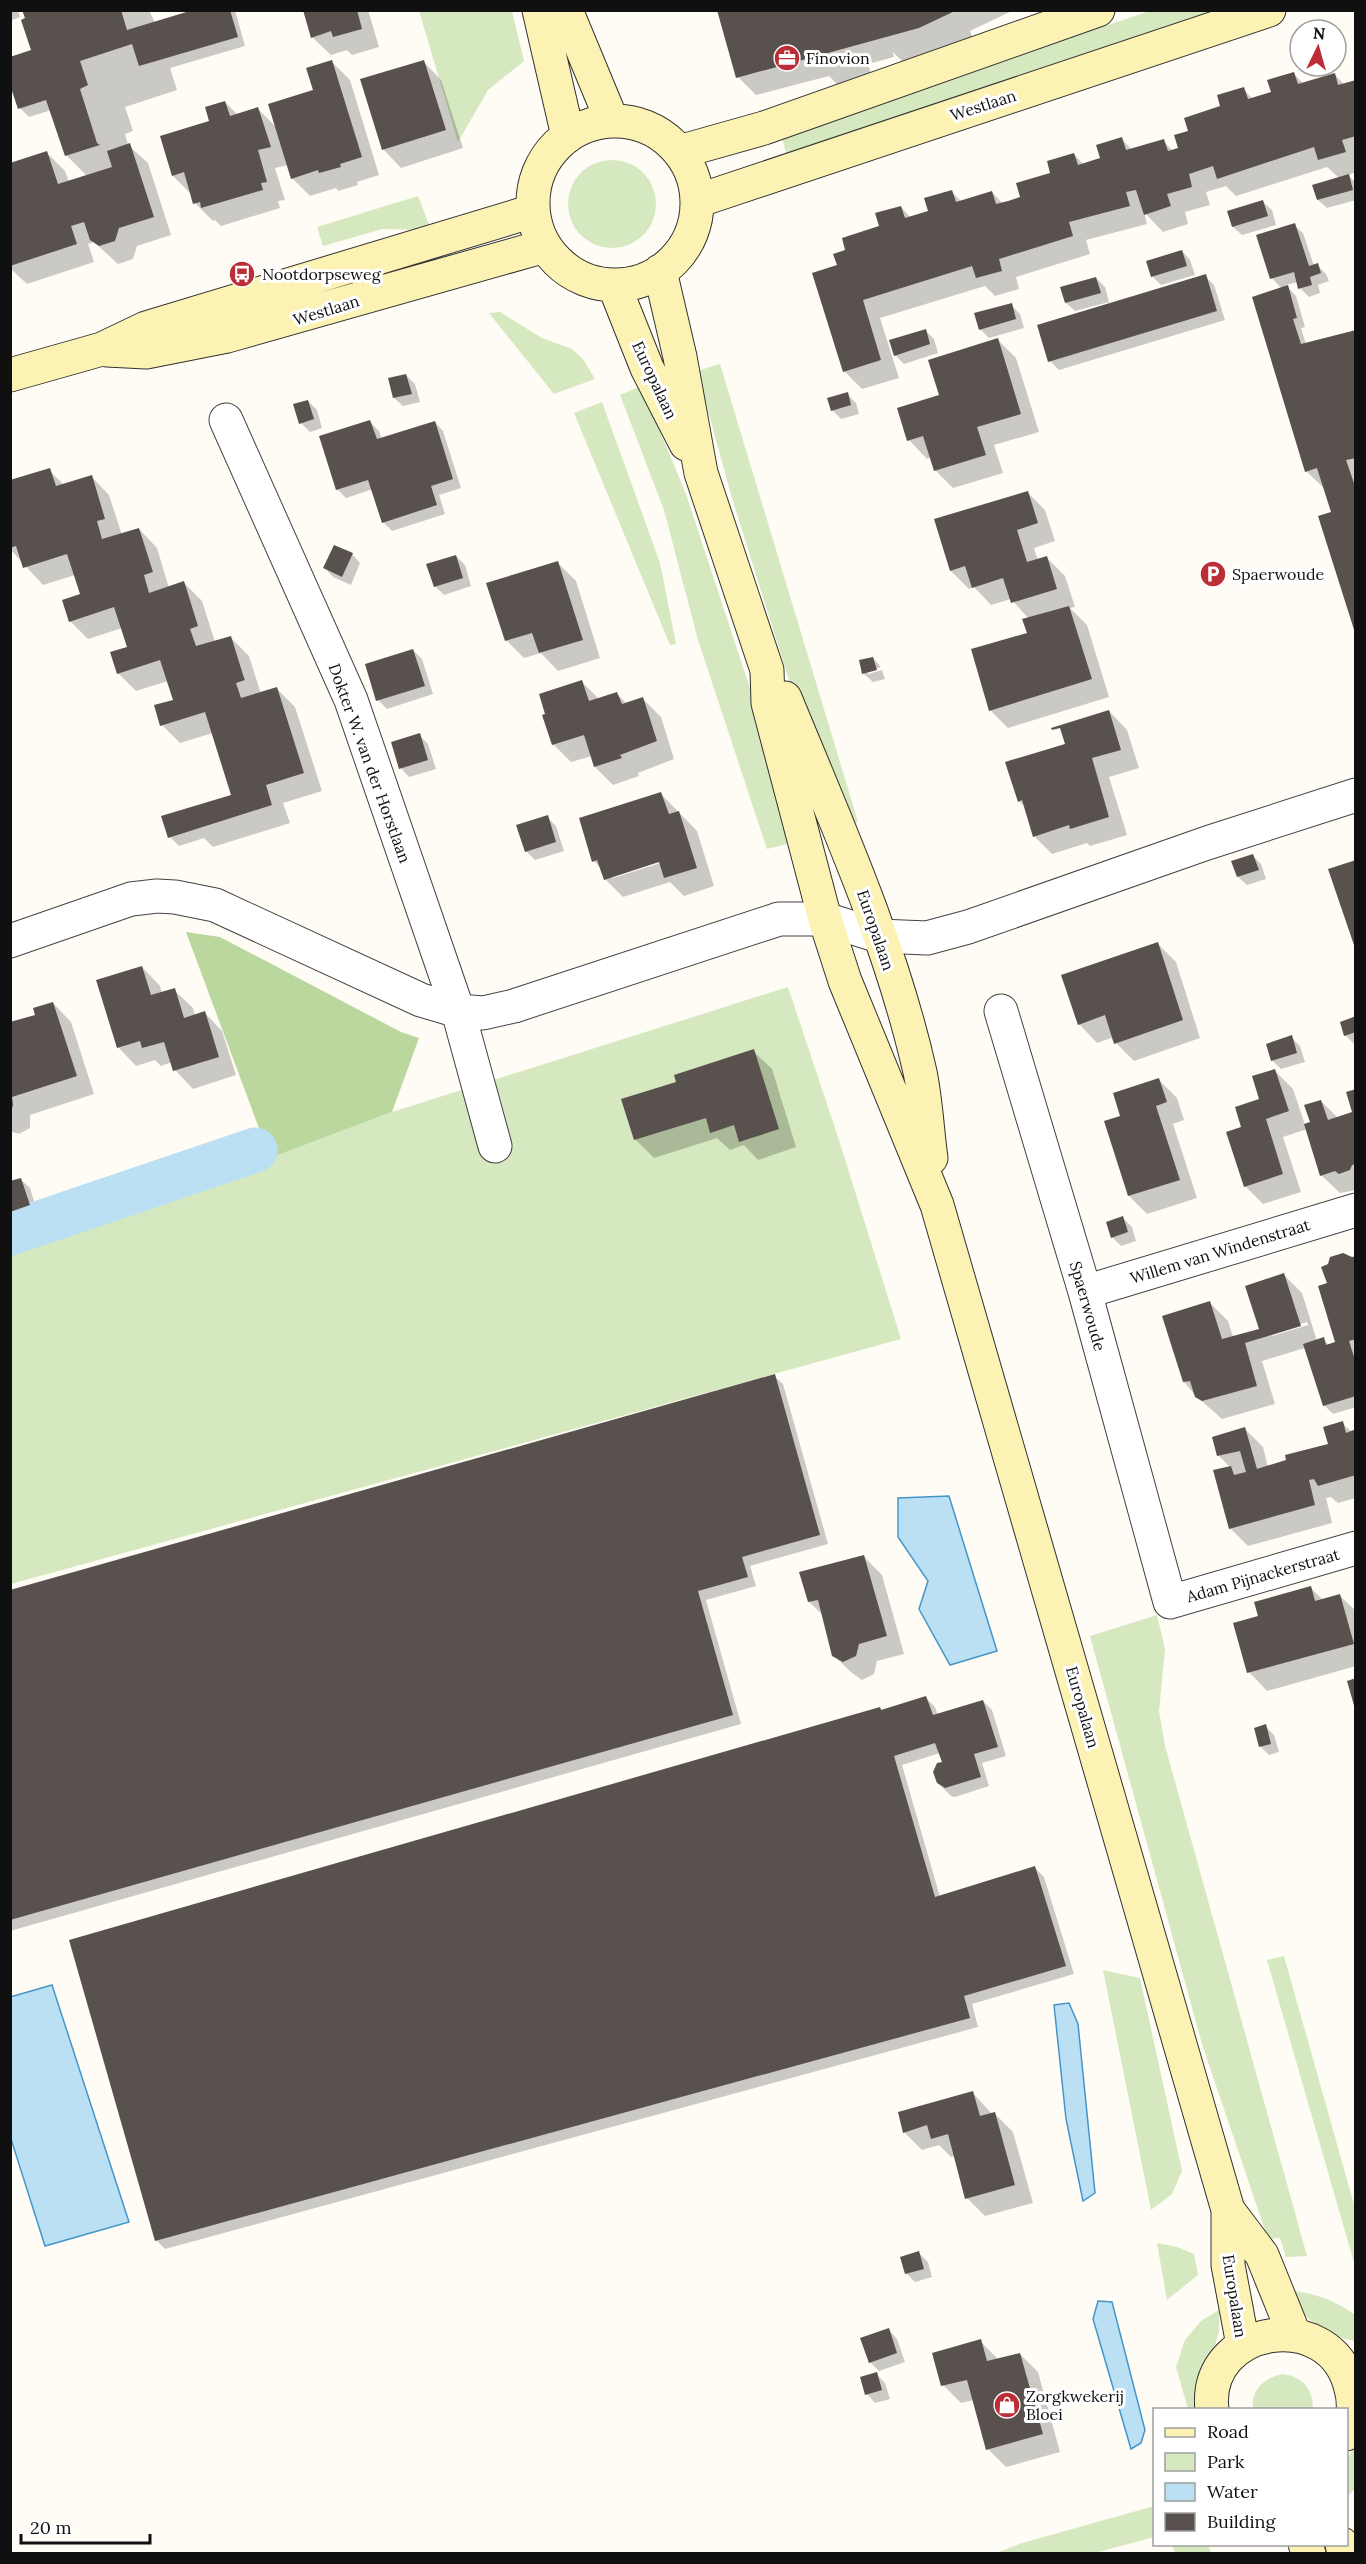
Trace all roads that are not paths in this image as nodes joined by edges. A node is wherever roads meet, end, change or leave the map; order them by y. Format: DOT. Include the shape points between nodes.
graph roads {
  1 [pos="539,10"];
  2 [pos="566,10"];
  3 [pos="1098,10"];
  4 [pos="1269,10"];
  5 [pos="612,121"];
  6 [pos="568,136"];
  7 [pos="679,152"];
  8 [pos="697,201"];
  9 [pos="533,211"];
  10 [pos="545,246"];
  11 [pos="660,272"];
  12 [pos="614,285"];
  13 [pos="102,349"];
  14 [pos="10,375"];
  15 [pos="226,420"];
  16 [pos="701,473"];
  17 [pos="767,670"];
  18 [pos="1356,795"];
  19 [pos="825,919"];
  20 [pos="869,933"];
  21 [pos="10,941"];
  22 [pos="458,1011"];
  23 [pos="1001,1011"];
  24 [pos="495,1146"];
  25 [pos="937,1205"];
  26 [pos="1356,1210"];
  27 [pos="1085,1292"];
  28 [pos="1356,1548"];
  29 [pos="1170,1602"];
  30 [pos="1228,2210"];
  31 [pos="1294,2334"];
  32 [pos="1243,2346"];
  33 [pos="1349,2366"];
  34 [pos="1212,2408"];
  35 [pos="1352,2417"];
  1 -- 6 [label="main road"];
  2 -- 5 [label="main road"];
  3 -- 7 [label="main road" via="764,128"];
  4 -- 8 [label="main road, Westlaan"];
  5 -- 6 [label="main road" via="589,125"];
  5 -- 7 [label="main road" via="650,129"];
  6 -- 9 [label="main road" via="540,168"];
  7 -- 8 [label="main road" via="690,170"];
  8 -- 11 [label="main road" via="688,241"];
  9 -- 10 [label="main road"];
  9 -- 13 [label="main road, Westlaan" via="146,328"];
  10 -- 12 [label="main road" via="560,264 580,278"];
  10 -- 13 [label="main road, Westlaan" via="227,336 146,352"];
  11 -- 12 [label="main road" via="638,282"];
  11 -- 16 [label="main road, Europalaan"];
  12 -- 16 [label="main road, Europalaan" via="647,368"];
  13 -- 14 [label="main road, Westlaan"];
  15 -- 22 [label="street, Dokter W. van der Horstlaan" via="351,700"];
  16 -- 17 [label="main road, Europalaan"];
  17 -- 19 [label="main road, Europalaan" via="768,703"];
  17 -- 20 [label="main road, Europalaan" via="782,691 825,792"];
  18 -- 20 [label="street" via="968,927 927,938"];
  19 -- 20 [label="street"];
  19 -- 22 [label="street" via="779,919 514,1006 483,1013"];
  19 -- 25 [label="main road, Europalaan" via="845,981"];
  20 -- 25 [label="main road, Europalaan" via="920,1073"];
  21 -- 22 [label="street" via="131,899 175,897 215,904 421,1000"];
  22 -- 24 [label="street, Dokter W. van der Horstlaan"];
  23 -- 27 [label="street, Spaerwoude"];
  25 -- 30 [label="main road, Europalaan"];
  26 -- 27 [label="street, Willem van Windenstraat"];
  27 -- 29 [label="street, Spaerwoude"];
  28 -- 29 [label="street, Adam Pijnackerstraat"];
  30 -- 31 [label="main road, Europalaan" via="1262,2255"];
  30 -- 32 [label="main road, Europalaan" via="1228,2265"];
  31 -- 32 [label="main road, Europalaan" via="1258,2337"];
  31 -- 33 [label="main road, Europalaan" via="1313,2340"];
  32 -- 34 [label="main road, Europalaan" via="1226,2360 1216,2379"];
  33 -- 35 [label="main road, Europalaan"];
}
